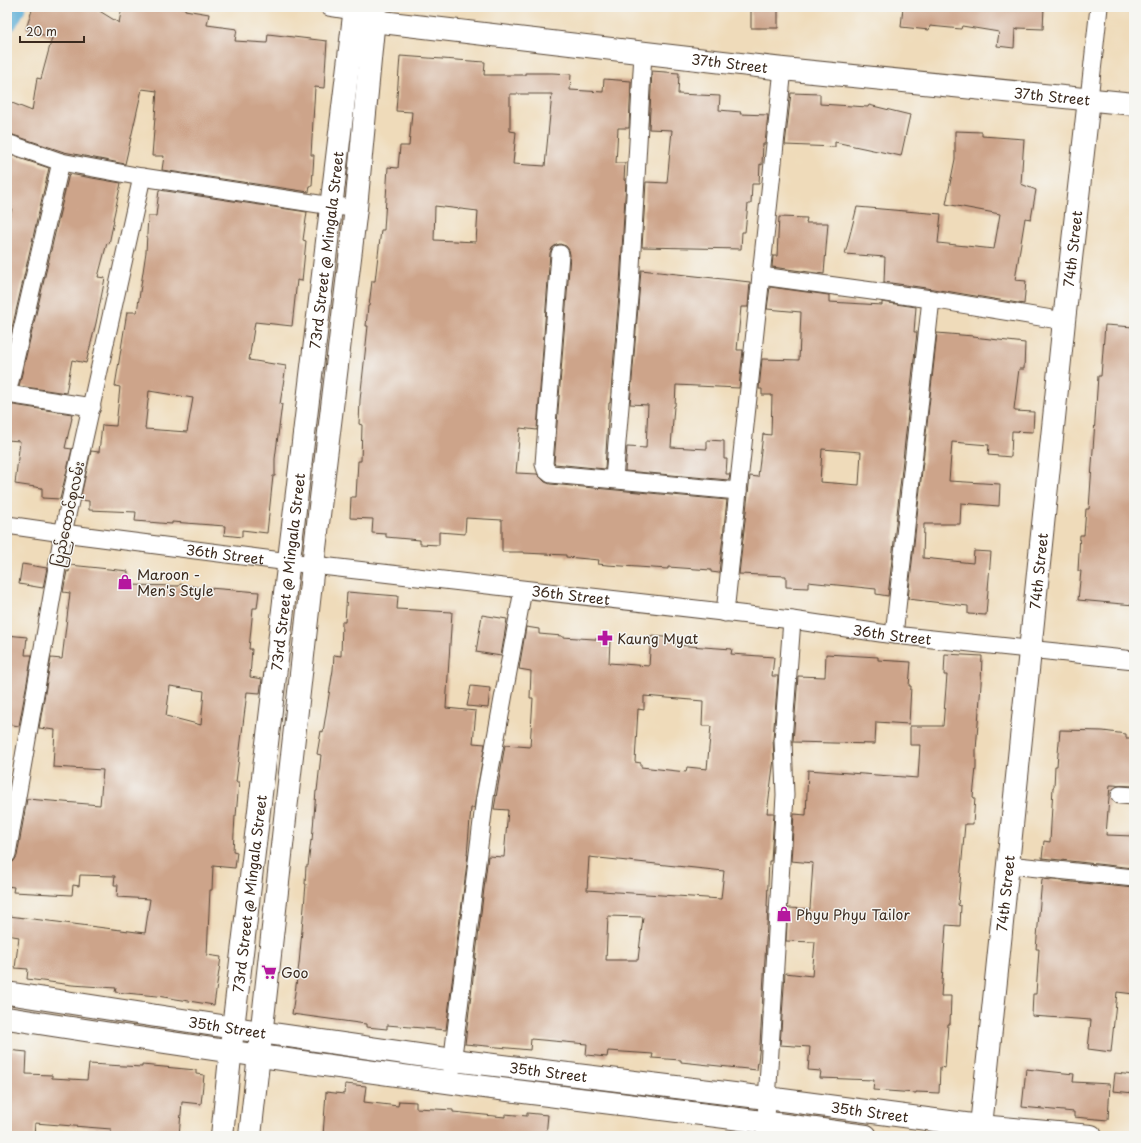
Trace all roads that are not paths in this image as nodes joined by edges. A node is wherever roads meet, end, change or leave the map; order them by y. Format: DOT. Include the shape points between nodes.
graph roads {
  1 [pos="329,7"];
  2 [pos="1099,7"];
  3 [pos="364,12"];
  4 [pos="643,53"];
  5 [pos="783,69"];
  6 [pos="1089,99"];
  7 [pos="1134,104"];
  8 [pos="7,143"];
  9 [pos="61,162"];
  10 [pos="142,177"];
  11 [pos="332,206"];
  12 [pos="356,208"];
  13 [pos="560,254"];
  14 [pos="761,276"];
  15 [pos="931,299"];
  16 [pos="1064,321"];
  17 [pos="7,394"];
  18 [pos="92,407"];
  19 [pos="614,479"];
  20 [pos="738,491"];
  21 [pos="7,525"];
  22 [pos="63,534"];
  23 [pos="288,562"];
  24 [pos="313,565"];
  25 [pos="523,590"];
  26 [pos="724,613"];
  27 [pos="792,620"];
  28 [pos="894,635"];
  29 [pos="1030,648"];
  30 [pos="1134,660"];
  31 [pos="7,854"];
  32 [pos="1008,865"];
  33 [pos="1134,878"];
  34 [pos="7,993"];
  35 [pos="7,1018"];
  36 [pos="233,1028"];
  37 [pos="260,1032"];
  38 [pos="231,1052"];
  39 [pos="258,1056"];
  40 [pos="453,1060"];
  41 [pos="449,1082"];
  42 [pos="767,1098"];
  43 [pos="765,1129"];
  44 [pos="980,1131"];
  45 [pos="222,1136"];
  46 [pos="250,1136"];
  47 [pos="866,1136"];
  48 [pos="1091,1136"];
  1 -- 3 [label="street, 37th Street"];
  2 -- 6 [label="street, 74th Street"];
  3 -- 4 [label="main road, 37th Street"];
  3 -- 11 [label="main road, 73rd Street @ Mingala Street"];
  3 -- 12 [label="main road, 73rd Street @ Mingala Street"];
  4 -- 5 [label="main road, 37th Street"];
  4 -- 19 [label="street" via="630,285"];
  5 -- 6 [label="main road, 37th Street"];
  5 -- 14 [label="street"];
  6 -- 7 [label="main road, 37th Street"];
  6 -- 16 [label="main road, 74th Street"];
  8 -- 9 [label="street"];
  9 -- 10 [label="street"];
  9 -- 17 [label="street"];
  10 -- 11 [label="street"];
  10 -- 18 [label="street, ပြည်ထောင်စုလမ်း"];
  11 -- 12 [label="street"];
  11 -- 23 [label="main road, 73rd Street @ Mingala Street"];
  12 -- 24 [label="main road, 73rd Street @ Mingala Street"];
  13 -- 19 [label="street" via="544,464 551,474"];
  14 -- 15 [label="street"];
  14 -- 20 [label="street"];
  15 -- 16 [label="street"];
  15 -- 28 [label="street"];
  16 -- 29 [label="main road, 74th Street"];
  17 -- 18 [label="street"];
  18 -- 22 [label="street, ပြည်ထောင်စုလမ်း"];
  19 -- 20 [label="street"];
  20 -- 26 [label="street"];
  21 -- 22 [label="street, 36th Street"];
  22 -- 23 [label="street, 36th Street"];
  22 -- 31 [label="street, ပြည်ထောင်စုလမ်း"];
  23 -- 24 [label="street, 36th Street"];
  23 -- 36 [label="main road, 73rd Street @ Mingala Street"];
  24 -- 25 [label="street, 36th Street"];
  24 -- 37 [label="main road, 73rd Street @ Mingala Street"];
  25 -- 26 [label="street, 36th Street"];
  25 -- 40 [label="street" via="485,797"];
  26 -- 27 [label="street, 36th Street"];
  27 -- 28 [label="street, 36th Street"];
  27 -- 42 [label="street" via="783,740 784,795"];
  28 -- 29 [label="street, 36th Street"];
  29 -- 30 [label="street, 36th Street"];
  29 -- 32 [label="main road, 74th Street"];
  32 -- 33 [label="street"];
  32 -- 44 [label="main road, 74th Street"];
  34 -- 36 [label="main road, 35th Street"];
  35 -- 38 [label="main road, 35th Street"];
  36 -- 37 [label="main road, 35th Street"];
  36 -- 38 [label="main road, 73rd Street @ Mingala Street"];
  37 -- 39 [label="main road, 73rd Street @ Mingala Street"];
  37 -- 40 [label="main road, 35th Street"];
  38 -- 39 [label="main road, 35th Street"];
  38 -- 45 [label="main road, 73rd Street @ Mingala Street"];
  39 -- 41 [label="main road, 35th Street"];
  39 -- 46 [label="main road, 73rd Street @ Mingala Street"];
  40 -- 41 [label="street"];
  40 -- 42 [label="main road, 35th Street"];
  41 -- 43 [label="main road, 35th Street"];
  42 -- 43 [label="street"];
  42 -- 44 [label="main road, 35th Street"];
  43 -- 47 [label="main road, 35th Street"];
  44 -- 48 [label="main road, 35th Street"];
}
